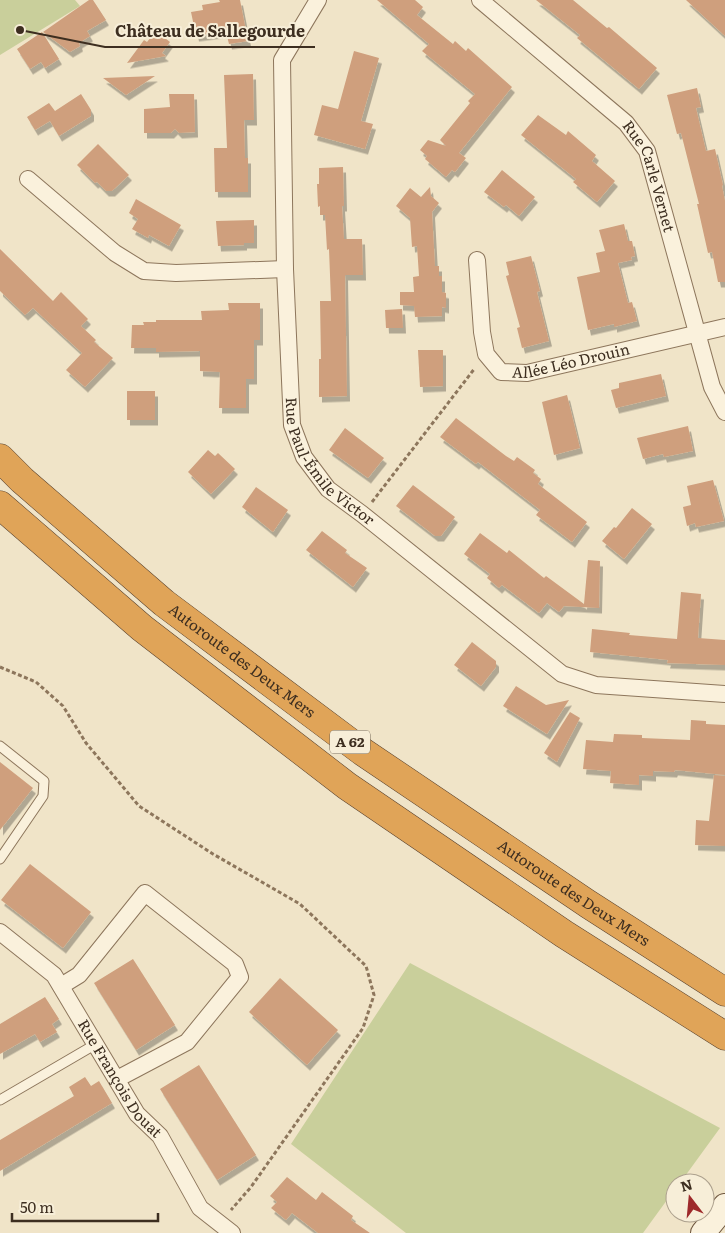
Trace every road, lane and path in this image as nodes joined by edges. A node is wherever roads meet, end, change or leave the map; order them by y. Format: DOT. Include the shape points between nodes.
graph roads {
  1 [pos="318,0"];
  2 [pos="480,0"];
  3 [pos="28,179"];
  4 [pos="477,260"];
  5 [pos="285,269"];
  6 [pos="725,327"];
  7 [pos="697,334"];
  8 [pos="486,354"];
  9 [pos="725,412"];
  10 [pos="0,458"];
  11 [pos="0,505"];
  12 [pos="362,514"];
  13 [pos="0,667"];
  14 [pos="725,694"];
  15 [pos="0,746"];
  16 [pos="0,860"];
  17 [pos="0,932"];
  18 [pos="61,986"];
  19 [pos="725,992"];
  20 [pos="725,1036"];
  21 [pos="96,1044"];
  22 [pos="117,1079"];
  23 [pos="0,1100"];
  24 [pos="725,1206"];
  25 [pos="226,1228"];
  26 [pos="703,1233"];
  1 -- 5 [label="street, Rue Paul-Émile Victor" via="282,60"];
  2 -- 7 [label="street, Rue Carle Vernet" via="626,123 647,150"];
  3 -- 5 [label="street" via="115,254 144,271"];
  4 -- 8 [label="street"];
  5 -- 12 [label="street, Rue Paul-Émile Victor" via="292,425 304,458 328,489"];
  6 -- 7 [label="street, Allée Léo Drouin"];
  7 -- 8 [label="street, Allée Léo Drouin" via="527,373 501,372"];
  7 -- 9 [label="street, Rue Carle Vernet" via="712,387"];
  8 -- 12 [label="path"];
  10 -- 19 [label="highway, Autoroute des Deux Mers / A 62" via="164,603 363,752"];
  11 -- 20 [label="highway, A 62" via="142,628 347,786 564,934"];
  12 -- 14 [label="street, Rue Paul-Émile Victor" via="562,674 596,685"];
  13 -- 25 [label="path" via="36,682 63,706 86,743 139,806 213,854 300,904 366,966 374,995 363,1028 251,1187"];
  15 -- 16 [label="lane" via="44,781 44,796"];
  17 -- 18 [label="street, Rue François Douat" via="54,975"];
  18 -- 21 [label="street, Rue François Douat"];
  18 -- 22 [label="street" via="79,975 145,893 235,964 240,977 188,1042"];
  21 -- 22 [label="street, Rue François Douat"];
  21 -- 23 [label="lane"];
  22 -- 25 [label="street, Rue François Douat" via="137,1114 160,1136 200,1208"];
  24 -- 26 [label="main road"];
}
